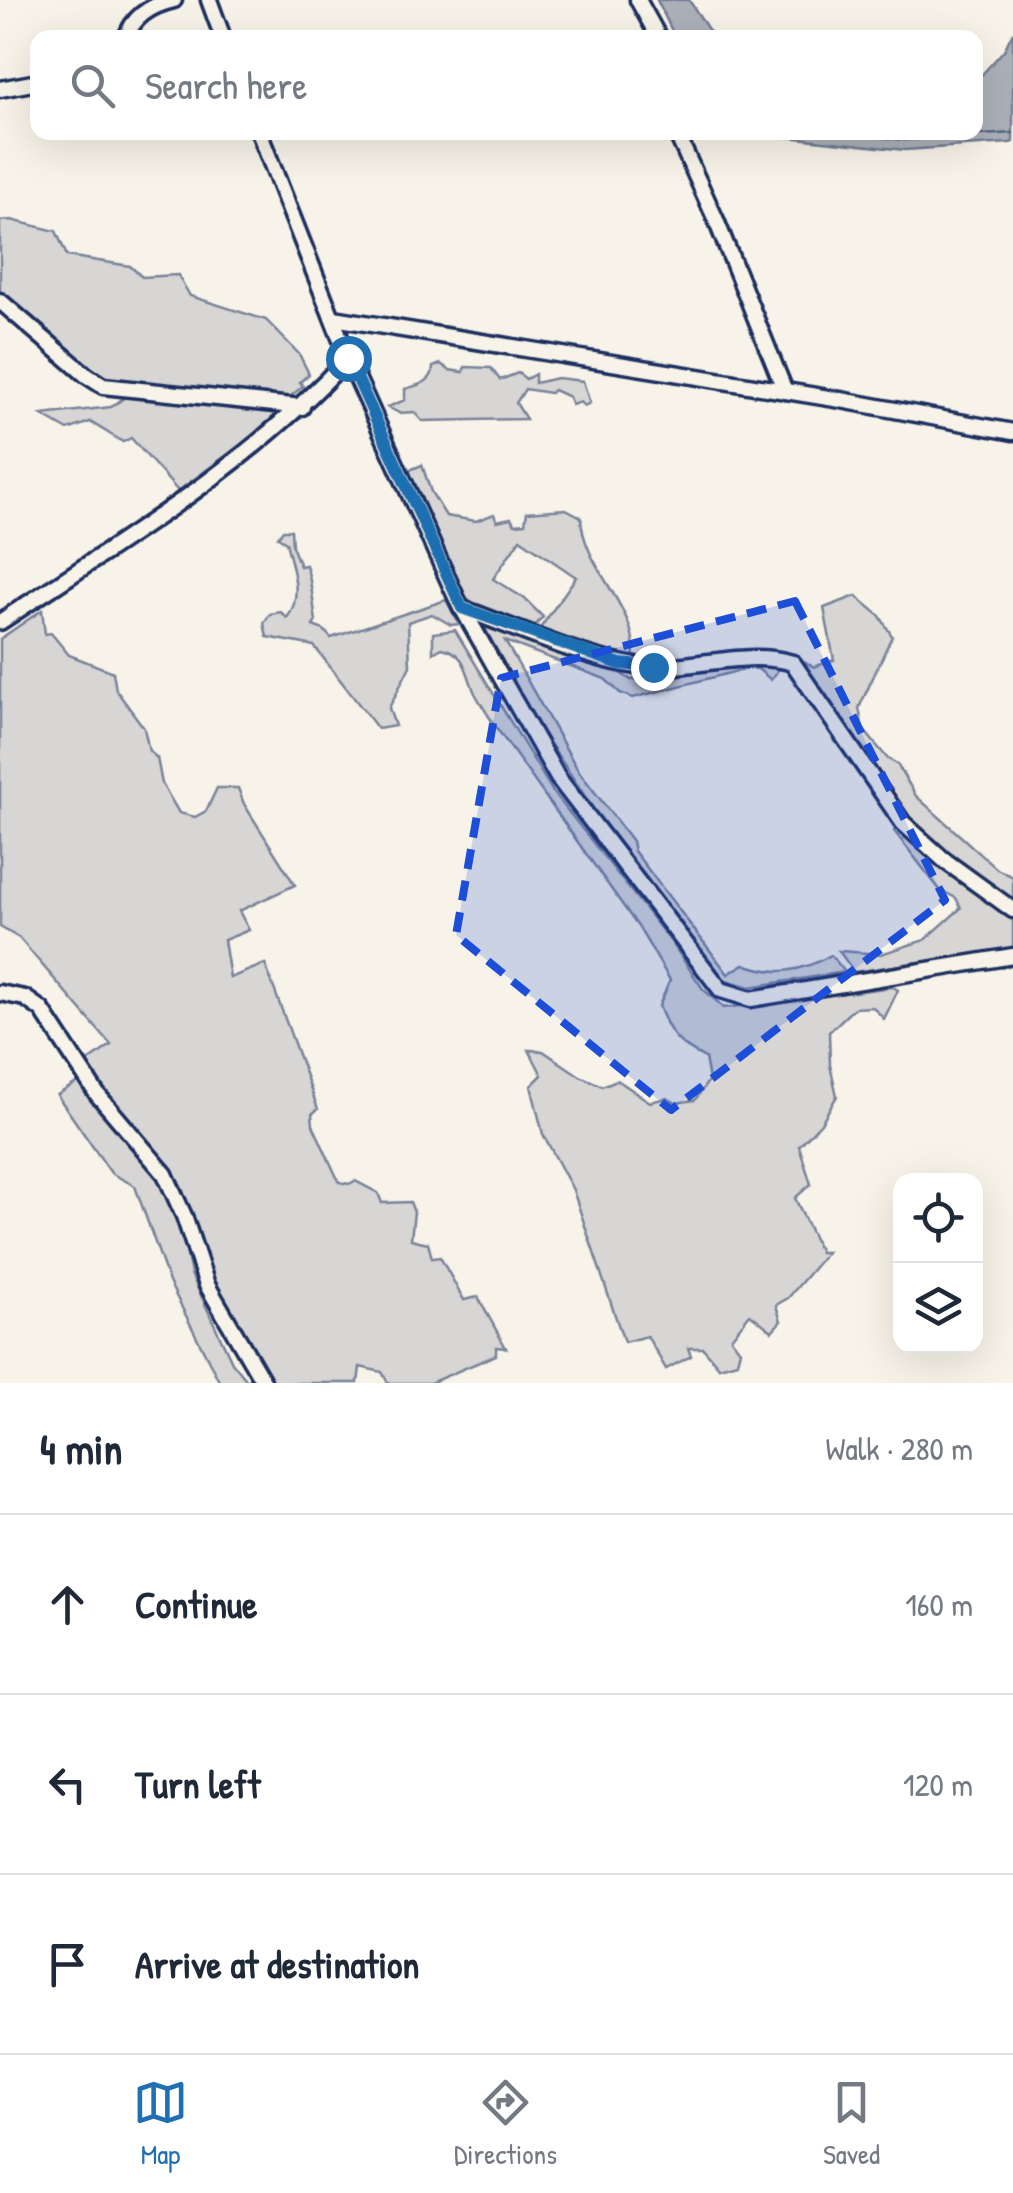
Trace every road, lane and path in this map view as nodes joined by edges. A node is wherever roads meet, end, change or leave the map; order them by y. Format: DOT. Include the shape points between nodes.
graph roads {
  1 [pos="174,0"];
  2 [pos="209,0"];
  3 [pos="638,0"];
  4 [pos="128,30"];
  5 [pos="220,30"];
  6 [pos="655,30"];
  7 [pos="30,83"];
  8 [pos="0,88"];
  9 [pos="262,140"];
  10 [pos="680,140"];
  11 [pos="0,301"];
  12 [pos="334,318"];
  13 [pos="348,358"];
  14 [pos="785,391"];
  15 [pos="302,407"];
  16 [pos="1013,432"];
  17 [pos="462,608"];
  18 [pos="0,622"];
  19 [pos="1013,910"];
  20 [pos="1013,956"];
  21 [pos="0,993"];
  22 [pos="264,1383"];
  1 -- 4 [label="street" via="158,4"];
  2 -- 5 [label="street"];
  3 -- 6 [label="street"];
  7 -- 8 [label="street"];
  9 -- 12 [label="street"];
  10 -- 14 [label="street"];
  11 -- 15 [label="street" via="103,386"];
  12 -- 13 [label="street"];
  12 -- 14 [label="street"];
  13 -- 15 [label="street"];
  13 -- 17 [label="street"];
  14 -- 16 [label="street"];
  15 -- 18 [label="street" via="218,476"];
  17 -- 19 [label="street" via="620,664 768,656 793,663 903,823"];
  17 -- 20 [label="street" via="558,778 721,990 751,998"];
  21 -- 22 [label="street" via="42,1010 98,1094 165,1174 208,1285"];
}
